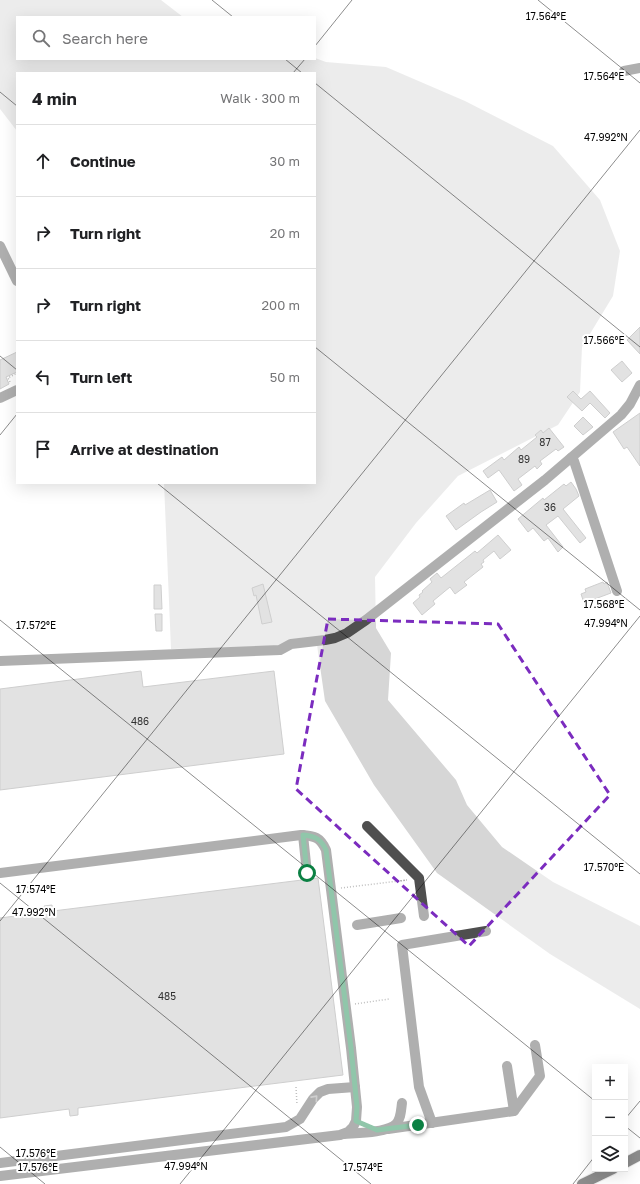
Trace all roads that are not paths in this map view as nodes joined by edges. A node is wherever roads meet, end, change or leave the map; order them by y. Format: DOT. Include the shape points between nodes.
graph roads {
  1 [pos="640,68"];
  2 [pos="624,70"];
  3 [pos="0,246"];
  4 [pos="16,279"];
  5 [pos="640,385"];
  6 [pos="14,387"];
  7 [pos="0,398"];
  8 [pos="571,458"];
  9 [pos="618,591"];
  10 [pos="0,661"];
  11 [pos="367,826"];
  12 [pos="303,835"];
  13 [pos="0,873"];
  14 [pos="307,873"];
  15 [pos="424,916"];
  16 [pos="401,918"];
  17 [pos="357,925"];
  18 [pos="486,932"];
  19 [pos="536,1045"];
  20 [pos="506,1066"];
  21 [pos="355,1087"];
  22 [pos="402,1103"];
  23 [pos="514,1111"];
  24 [pos="399,1119"];
  25 [pos="356,1121"];
  26 [pos="432,1123"];
  27 [pos="412,1126"];
  28 [pos="388,1129"];
  29 [pos="377,1130"];
  30 [pos="340,1135"];
  31 [pos="640,1156"];
  32 [pos="628,1162"];
  33 [pos="0,1163"];
  34 [pos="607,1172"];
  35 [pos="0,1176"];
  36 [pos="582,1184"];
  1 -- 2 [label="street"];
  3 -- 4 [label="street"];
  5 -- 8 [label="street" via="621,415"];
  6 -- 7 [label="street"];
  8 -- 9 [label="street" via="588,500"];
  8 -- 10 [label="street" via="366,620 335,638 291,644 280,650"];
  11 -- 15 [label="street" via="419,878"];
  12 -- 13 [label="street"];
  12 -- 14 [label="street"];
  12 -- 21 [label="street" via="318,838 326,850"];
  16 -- 17 [label="street"];
  18 -- 26 [label="street" via="402,945 419,1087"];
  19 -- 23 [label="street" via="540,1076"];
  20 -- 23 [label="street"];
  21 -- 25 [label="street"];
  33 -- 21 [label="street, one-way" via="286,1127 300,1120 320,1092"];
  22 -- 24 [label="street"];
  23 -- 26 [label="street"];
  24 -- 27 [label="street"];
  24 -- 28 [label="street"];
  25 -- 29 [label="street"];
  25 -- 30 [label="street" via="348,1132"];
  26 -- 27 [label="street"];
  27 -- 28 [label="street"];
  28 -- 29 [label="street"];
  29 -- 30 [label="street"];
  30 -- 35 [label="street"];
  31 -- 32 [label="main road"];
  34 -- 36 [label="main road"];
}
